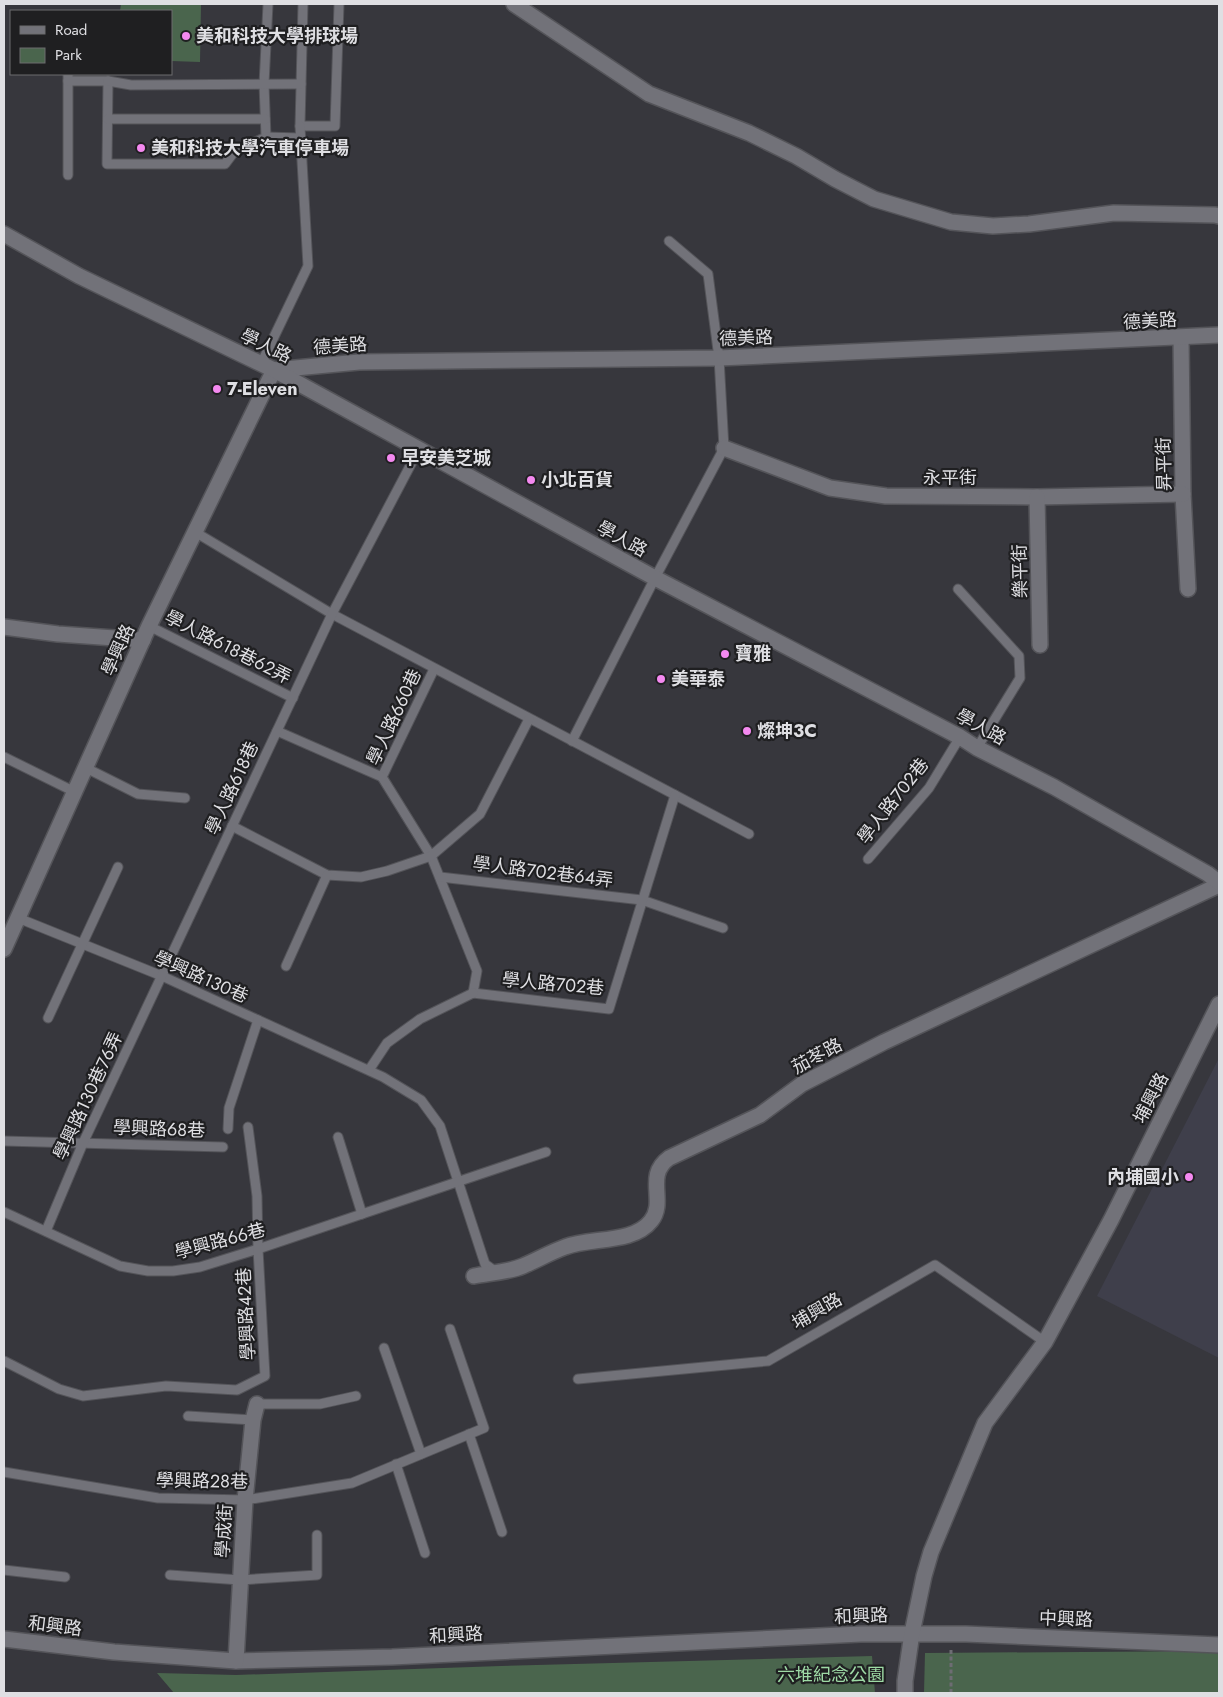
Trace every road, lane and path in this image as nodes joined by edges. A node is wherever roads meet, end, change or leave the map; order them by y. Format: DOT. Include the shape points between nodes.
graph roads {
  1 [pos="268,4"];
  2 [pos="303,4"];
  3 [pos="339,4"];
  4 [pos="514,4"];
  5 [pos="68,77"];
  6 [pos="108,81"];
  7 [pos="264,84"];
  8 [pos="301,84"];
  9 [pos="266,118"];
  10 [pos="108,119"];
  11 [pos="300,126"];
  12 [pos="266,137"];
  13 [pos="301,138"];
  14 [pos="68,175"];
  15 [pos="1219,216"];
  16 [pos="4,234"];
  17 [pos="669,241"];
  18 [pos="1219,336"];
  19 [pos="1181,338"];
  20 [pos="719,358"];
  21 [pos="267,367"];
  22 [pos="724,448"];
  23 [pos="419,449"];
  24 [pos="1183,494"];
  25 [pos="1037,497"];
  26 [pos="195,532"];
  27 [pos="655,578"];
  28 [pos="958,589"];
  29 [pos="1188,589"];
  30 [pos="332,614"];
  31 [pos="4,627"];
  32 [pos="146,633"];
  33 [pos="1040,645"];
  34 [pos="434,668"];
  35 [pos="293,698"];
  36 [pos="529,719"];
  37 [pos="277,731"];
  38 [pos="960,737"];
  39 [pos="572,741"];
  40 [pos="977,748"];
  41 [pos="4,757"];
  42 [pos="86,768"];
  43 [pos="382,777"];
  44 [pos="75,792"];
  45 [pos="675,795"];
  46 [pos="185,798"];
  47 [pos="232,826"];
  48 [pos="749,834"];
  49 [pos="431,856"];
  50 [pos="868,860"];
  51 [pos="118,867"];
  52 [pos="327,875"];
  53 [pos="440,876"];
  54 [pos="1219,884"];
  55 [pos="642,900"];
  56 [pos="18,918"];
  57 [pos="723,928"];
  58 [pos="82,944"];
  59 [pos="4,949"];
  60 [pos="286,966"];
  61 [pos="162,976"];
  62 [pos="473,993"];
  63 [pos="1219,1004"];
  64 [pos="48,1018"];
  65 [pos="258,1020"];
  66 [pos="369,1070"];
  67 [pos="248,1127"];
  68 [pos="228,1129"];
  69 [pos="338,1138"];
  70 [pos="4,1141"];
  71 [pos="83,1143"];
  72 [pos="224,1147"];
  73 [pos="546,1152"];
  74 [pos="458,1182"];
  75 [pos="4,1212"];
  76 [pos="362,1214"];
  77 [pos="46,1231"];
  78 [pos="258,1249"];
  79 [pos="496,1272"];
  80 [pos="474,1276"];
  81 [pos="450,1329"];
  82 [pos="1045,1342"];
  83 [pos="384,1348"];
  84 [pos="4,1361"];
  85 [pos="578,1379"];
  86 [pos="356,1396"];
  87 [pos="257,1404"];
  88 [pos="188,1416"];
  89 [pos="253,1420"];
  90 [pos="468,1434"];
  91 [pos="421,1454"];
  92 [pos="396,1464"];
  93 [pos="4,1472"];
  94 [pos="245,1500"];
  95 [pos="502,1532"];
  96 [pos="316,1535"];
  97 [pos="425,1553"];
  98 [pos="4,1570"];
  99 [pos="170,1575"];
  100 [pos="66,1577"];
  101 [pos="240,1580"];
  102 [pos="912,1633"];
  103 [pos="4,1639"];
  104 [pos="1219,1644"];
  105 [pos="951,1649"];
  106 [pos="236,1661"];
  107 [pos="905,1693"];
  108 [pos="951,1693"];
  1 -- 7 [label="lane"];
  2 -- 8 [label="lane"];
  3 -- 11 [label="lane" via="335,126"];
  4 -- 15 [label="street" via="649,94 749,133 874,199 951,222 993,226 1114,213"];
  5 -- 6 [label="lane"];
  5 -- 14 [label="lane"];
  6 -- 7 [label="lane" via="131,85"];
  6 -- 10 [label="lane"];
  7 -- 8 [label="lane"];
  7 -- 9 [label="lane"];
  8 -- 11 [label="lane"];
  9 -- 10 [label="lane"];
  9 -- 12 [label="lane"];
  10 -- 12 [label="lane" via="107,164 226,164 234,152"];
  11 -- 13 [label="lane"];
  12 -- 13 [label="lane"];
  13 -- 21 [label="lane" via="308,266"];
  16 -- 21 [label="street, 學人路" via="79,276"];
  17 -- 20 [label="lane" via="708,274"];
  18 -- 19 [label="street, 德美路"];
  19 -- 20 [label="street, 德美路"];
  19 -- 24 [label="street, 昇平街"];
  20 -- 21 [label="street, 德美路" via="360,362"];
  20 -- 22 [label="lane"];
  21 -- 23 [label="street, 學人路"];
  21 -- 26 [label="street, 學興路"];
  22 -- 25 [label="street, 永平街" via="830,488 886,496"];
  22 -- 27 [label="lane"];
  23 -- 27 [label="street, 學人路"];
  23 -- 30 [label="lane, 學人路618巷"];
  24 -- 25 [label="street, 永平街"];
  24 -- 29 [label="street, 昇平街"];
  25 -- 33 [label="street, 樂平街"];
  26 -- 30 [label="lane"];
  26 -- 32 [label="street, 學興路"];
  27 -- 38 [label="street, 學人路"];
  27 -- 39 [label="lane"];
  28 -- 40 [label="lane" via="1019,656 1020,678"];
  30 -- 34 [label="lane, 學人路660巷"];
  30 -- 35 [label="lane, 學人路618巷"];
  31 -- 32 [label="street" via="58,634"];
  32 -- 35 [label="lane, 學人路618巷62弄"];
  32 -- 42 [label="street, 學興路"];
  34 -- 36 [label="lane, 學人路660巷"];
  34 -- 43 [label="lane, 學人路660巷"];
  35 -- 37 [label="lane, 學人路618巷"];
  36 -- 39 [label="lane, 學人路660巷"];
  36 -- 49 [label="lane" via="480,814"];
  37 -- 43 [label="lane"];
  37 -- 47 [label="lane, 學人路618巷"];
  38 -- 40 [label="street, 學人路"];
  38 -- 50 [label="lane, 學人路702巷" via="929,788"];
  39 -- 45 [label="lane, 學人路660巷"];
  40 -- 54 [label="street, 學人路" via="1054,787 1208,874"];
  41 -- 44 [label="lane"];
  42 -- 44 [label="street, 學興路"];
  42 -- 46 [label="lane" via="138,794"];
  43 -- 49 [label="lane, 學人路660巷"];
  44 -- 56 [label="street, 學興路"];
  45 -- 48 [label="lane, 學人路660巷"];
  45 -- 55 [label="lane, 學人路702巷"];
  47 -- 52 [label="lane"];
  47 -- 61 [label="lane, 學人路618巷"];
  49 -- 52 [label="lane" via="387,872 361,877"];
  49 -- 53 [label="lane, 學人路660巷"];
  51 -- 58 [label="lane"];
  52 -- 60 [label="lane"];
  53 -- 55 [label="lane, 學人路702巷64弄"];
  53 -- 62 [label="lane, 學人路660巷" via="477,971"];
  54 -- 79 [label="street, 茄苳路" via="884,1042 802,1084 760,1115 668,1158 660,1164 656,1176 657,1208 652,1220 638,1232 566,1246 521,1267"];
  55 -- 57 [label="lane"];
  55 -- 62 [label="lane, 學人路702巷" via="609,1008"];
  56 -- 58 [label="lane, 學興路130巷"];
  56 -- 59 [label="street, 學興路"];
  58 -- 61 [label="lane, 學興路130巷"];
  58 -- 64 [label="lane"];
  61 -- 65 [label="lane, 學興路130巷"];
  61 -- 71 [label="lane, 學興路130巷76弄"];
  62 -- 66 [label="lane" via="420,1019 386,1043"];
  63 -- 82 [label="street, 埔興路" via="1111,1220"];
  65 -- 66 [label="lane, 學興路130巷"];
  65 -- 68 [label="lane" via="229,1108"];
  66 -- 74 [label="lane, 學興路130巷" via="421,1100 440,1126"];
  67 -- 78 [label="lane, 學興路42巷" via="257,1196"];
  69 -- 76 [label="lane"];
  70 -- 71 [label="lane, 學興路68巷"];
  71 -- 72 [label="lane, 學興路68巷"];
  71 -- 77 [label="lane, 學興路130巷76弄"];
  73 -- 74 [label="lane, 學興路66巷"];
  74 -- 76 [label="lane, 學興路66巷"];
  74 -- 79 [label="lane, 學興路130巷" via="485,1264"];
  75 -- 77 [label="lane, 學興路66巷"];
  76 -- 78 [label="lane, 學興路66巷"];
  77 -- 78 [label="lane, 學興路66巷" via="120,1266 148,1270 200,1267"];
  78 -- 84 [label="lane, 學興路42巷" via="266,1376 237,1390 166,1386 83,1396"];
  79 -- 80 [label="street, 茄苳路"];
  81 -- 90 [label="lane, 學興路28巷" via="484,1428"];
  82 -- 85 [label="lane, 埔興路" via="935,1265 768,1361"];
  82 -- 102 [label="street, 埔興路" via="985,1423 931,1552"];
  83 -- 91 [label="lane"];
  86 -- 87 [label="lane" via="320,1404"];
  87 -- 89 [label="street, 學成街"];
  88 -- 89 [label="lane"];
  89 -- 94 [label="street, 學成街"];
  90 -- 91 [label="lane, 學興路28巷"];
  90 -- 95 [label="lane"];
  91 -- 92 [label="lane, 學興路28巷"];
  92 -- 94 [label="lane, 學興路28巷" via="352,1483"];
  92 -- 97 [label="lane"];
  93 -- 94 [label="lane, 學興路28巷" via="158,1498"];
  94 -- 101 [label="street, 學成街"];
  96 -- 101 [label="lane" via="317,1575"];
  98 -- 100 [label="lane"];
  99 -- 101 [label="lane"];
  101 -- 106 [label="street, 學成街"];
  102 -- 104 [label="street, 中興路"];
  102 -- 106 [label="street, 和興路"];
  102 -- 107 [label="street, 埔興路"];
  103 -- 106 [label="street, 和興路" via="114,1652"];
  105 -- 108 [label="path"];
}
